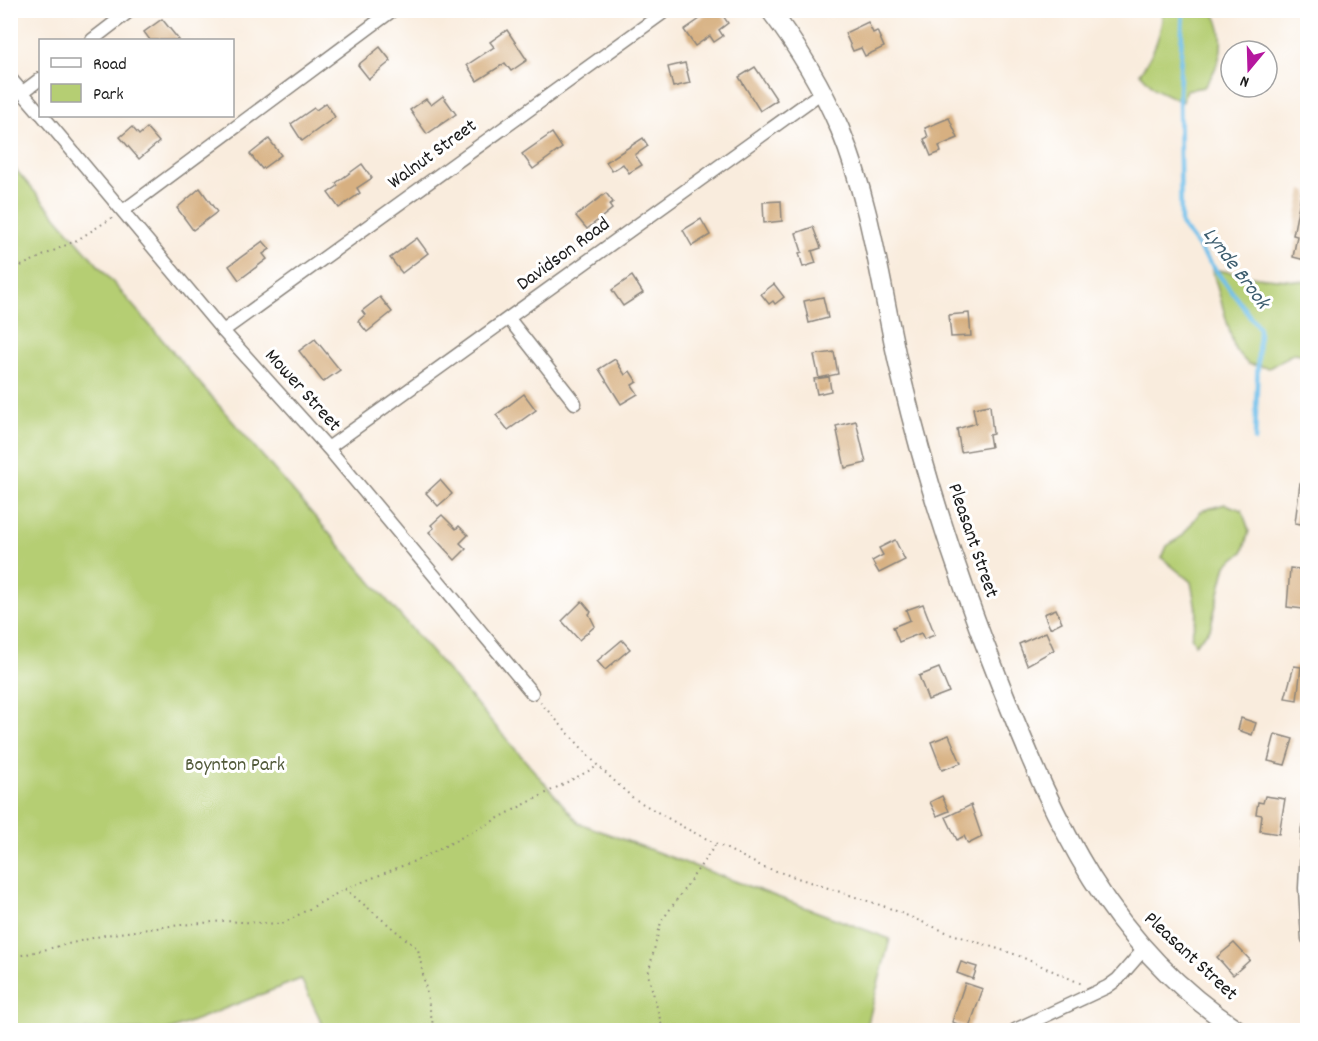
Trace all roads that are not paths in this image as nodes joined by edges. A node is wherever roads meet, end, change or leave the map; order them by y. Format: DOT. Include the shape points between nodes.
graph roads {
  1 [pos="131,10"];
  2 [pos="393,10"];
  3 [pos="667,10"];
  4 [pos="770,10"];
  5 [pos="93,39"];
  6 [pos="10,78"];
  7 [pos="39,80"];
  8 [pos="23,92"];
  9 [pos="822,92"];
  10 [pos="39,111"];
  11 [pos="45,117"];
  12 [pos="123,211"];
  13 [pos="509,319"];
  14 [pos="223,331"];
  15 [pos="574,403"];
  16 [pos="328,448"];
  17 [pos="532,693"];
  18 [pos="1308,829"];
  19 [pos="1308,939"];
  20 [pos="1144,949"];
  21 [pos="1015,1030"];
  22 [pos="1238,1030"];
  1 -- 5 [label="street"];
  2 -- 12 [label="street"];
  3 -- 14 [label="street, Walnut Street"];
  4 -- 9 [label="main road, Pleasant Street"];
  6 -- 8 [label="street, Mower Street"];
  7 -- 8 [label="street"];
  8 -- 10 [label="street, Mower Street"];
  9 -- 13 [label="street, Davidson Road"];
  9 -- 20 [label="main road, Pleasant Street" via="840,130 866,216 901,376 936,510 986,647 1026,749 1074,851 1113,912"];
  11 -- 12 [label="street, Mower Street"];
  12 -- 14 [label="street, Mower Street"];
  13 -- 15 [label="street"];
  13 -- 16 [label="street, Davidson Road"];
  14 -- 16 [label="street, Mower Street"];
  16 -- 17 [label="street, Mower Street"];
  18 -- 19 [label="street"];
  20 -- 21 [label="street" via="1118,979 1098,992"];
  20 -- 22 [label="main road, Pleasant Street"];
}
